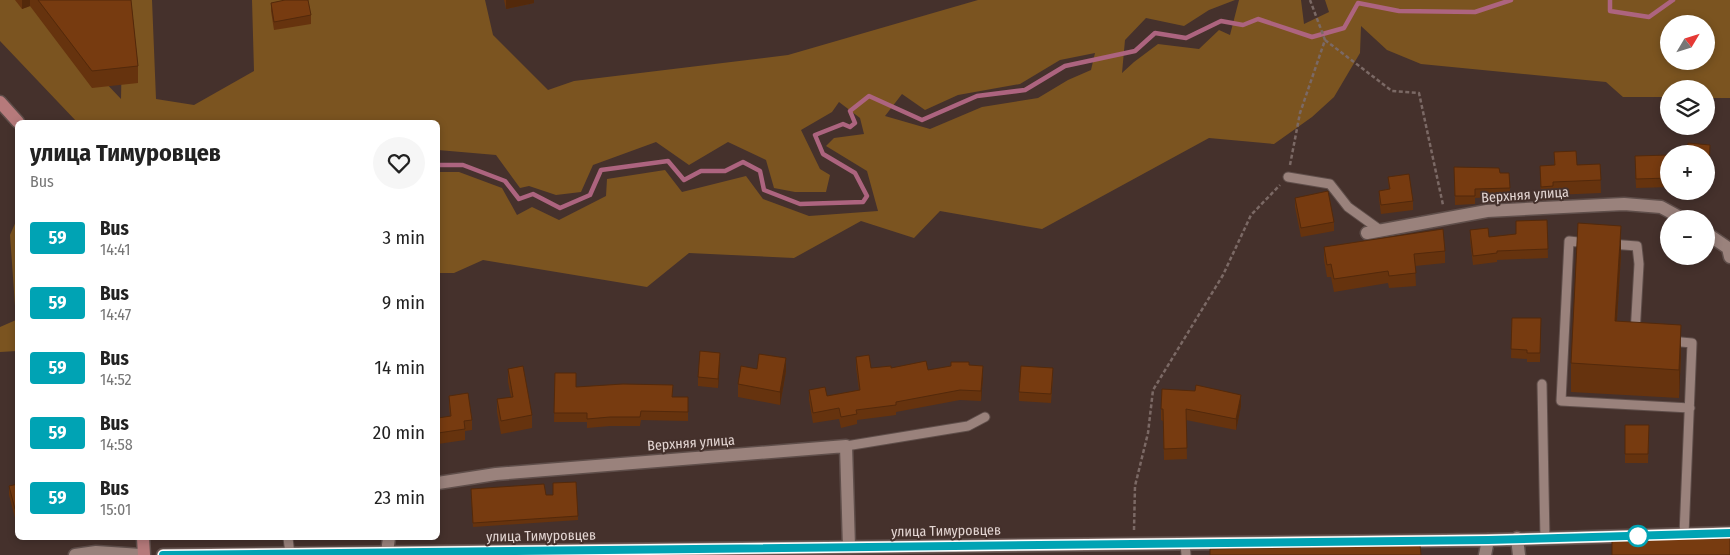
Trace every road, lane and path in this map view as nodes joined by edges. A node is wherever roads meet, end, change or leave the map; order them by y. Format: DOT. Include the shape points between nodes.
graph roads {
  1 [pos="1310,0"];
  2 [pos="1325,40"];
  3 [pos="0,102"];
  4 [pos="16,120"];
  5 [pos="1288,177"];
  6 [pos="1666,210"];
  7 [pos="1446,218"];
  8 [pos="1380,230"];
  9 [pos="1367,233"];
  10 [pos="1715,239"];
  11 [pos="1730,257"];
  12 [pos="1644,339"];
  13 [pos="1664,341"];
  14 [pos="1542,384"];
  15 [pos="1690,408"];
  16 [pos="985,417"];
  17 [pos="846,446"];
  18 [pos="440,483"];
  19 [pos="1730,533"];
  20 [pos="1684,535"];
  21 [pos="1517,538"];
  22 [pos="1545,538"];
  23 [pos="144,540"];
  24 [pos="288,540"];
  25 [pos="389,540"];
  26 [pos="1488,540"];
  27 [pos="1134,544"];
  28 [pos="849,547"];
  29 [pos="1186,549"];
  30 [pos="1022,550"];
  31 [pos="387,552"];
  32 [pos="431,553"];
  33 [pos="290,554"];
  34 [pos="337,554"];
  35 [pos="75,555"];
  36 [pos="142,555"];
  37 [pos="163,555"];
  38 [pos="1485,555"];
  39 [pos="1519,555"];
  1 -- 2 [label="path"];
  2 -- 5 [label="path" via="1300,113"];
  2 -- 7 [label="path" via="1392,90 1419,93"];
  3 -- 4 [label="main road"];
  5 -- 8 [label="lane" via="1330,184 1348,208"];
  5 -- 27 [label="path" via="1251,215 1223,275 1153,390 1148,433 1136,486"];
  6 -- 7 [label="street, Верхняя улица" via="1624,204 1487,211"];
  7 -- 8 [label="street, Верхняя улица"];
  8 -- 9 [label="street, Верхняя улица"];
  10 -- 11 [label="street" via="1728,248"];
  12 -- 15 [label="lane" via="1635,339 1637,246 1569,241 1561,401"];
  13 -- 15 [label="lane" via="1692,342"];
  14 -- 22 [label="lane"];
  15 -- 20 [label="lane"];
  16 -- 17 [label="lane" via="968,426"];
  17 -- 18 [label="street, Верхняя улица" via="496,474"];
  17 -- 28 [label="street"];
  19 -- 20 [label="street, улица Тимуровцев"];
  20 -- 22 [label="street, улица Тимуровцев"];
  21 -- 22 [label="street, улица Тимуровцев"];
  21 -- 26 [label="street, улица Тимуровцев"];
  21 -- 39 [label="street"];
  23 -- 36 [label="main road"];
  24 -- 33 [label="lane"];
  25 -- 31 [label="street"];
  26 -- 29 [label="street, улица Тимуровцев"];
  26 -- 38 [label="street"];
  27 -- 29 [label="street, улица Тимуровцев"];
  27 -- 30 [label="street, улица Тимуровцев"];
  28 -- 30 [label="street, улица Тимуровцев"];
  28 -- 32 [label="street, улица Тимуровцев"];
  31 -- 32 [label="street, улица Тимуровцев"];
  31 -- 34 [label="street, улица Тимуровцев"];
  33 -- 34 [label="street, улица Тимуровцев"];
  33 -- 37 [label="street, улица Тимуровцев"];
  35 -- 36 [label="street" via="96,552"];
}
